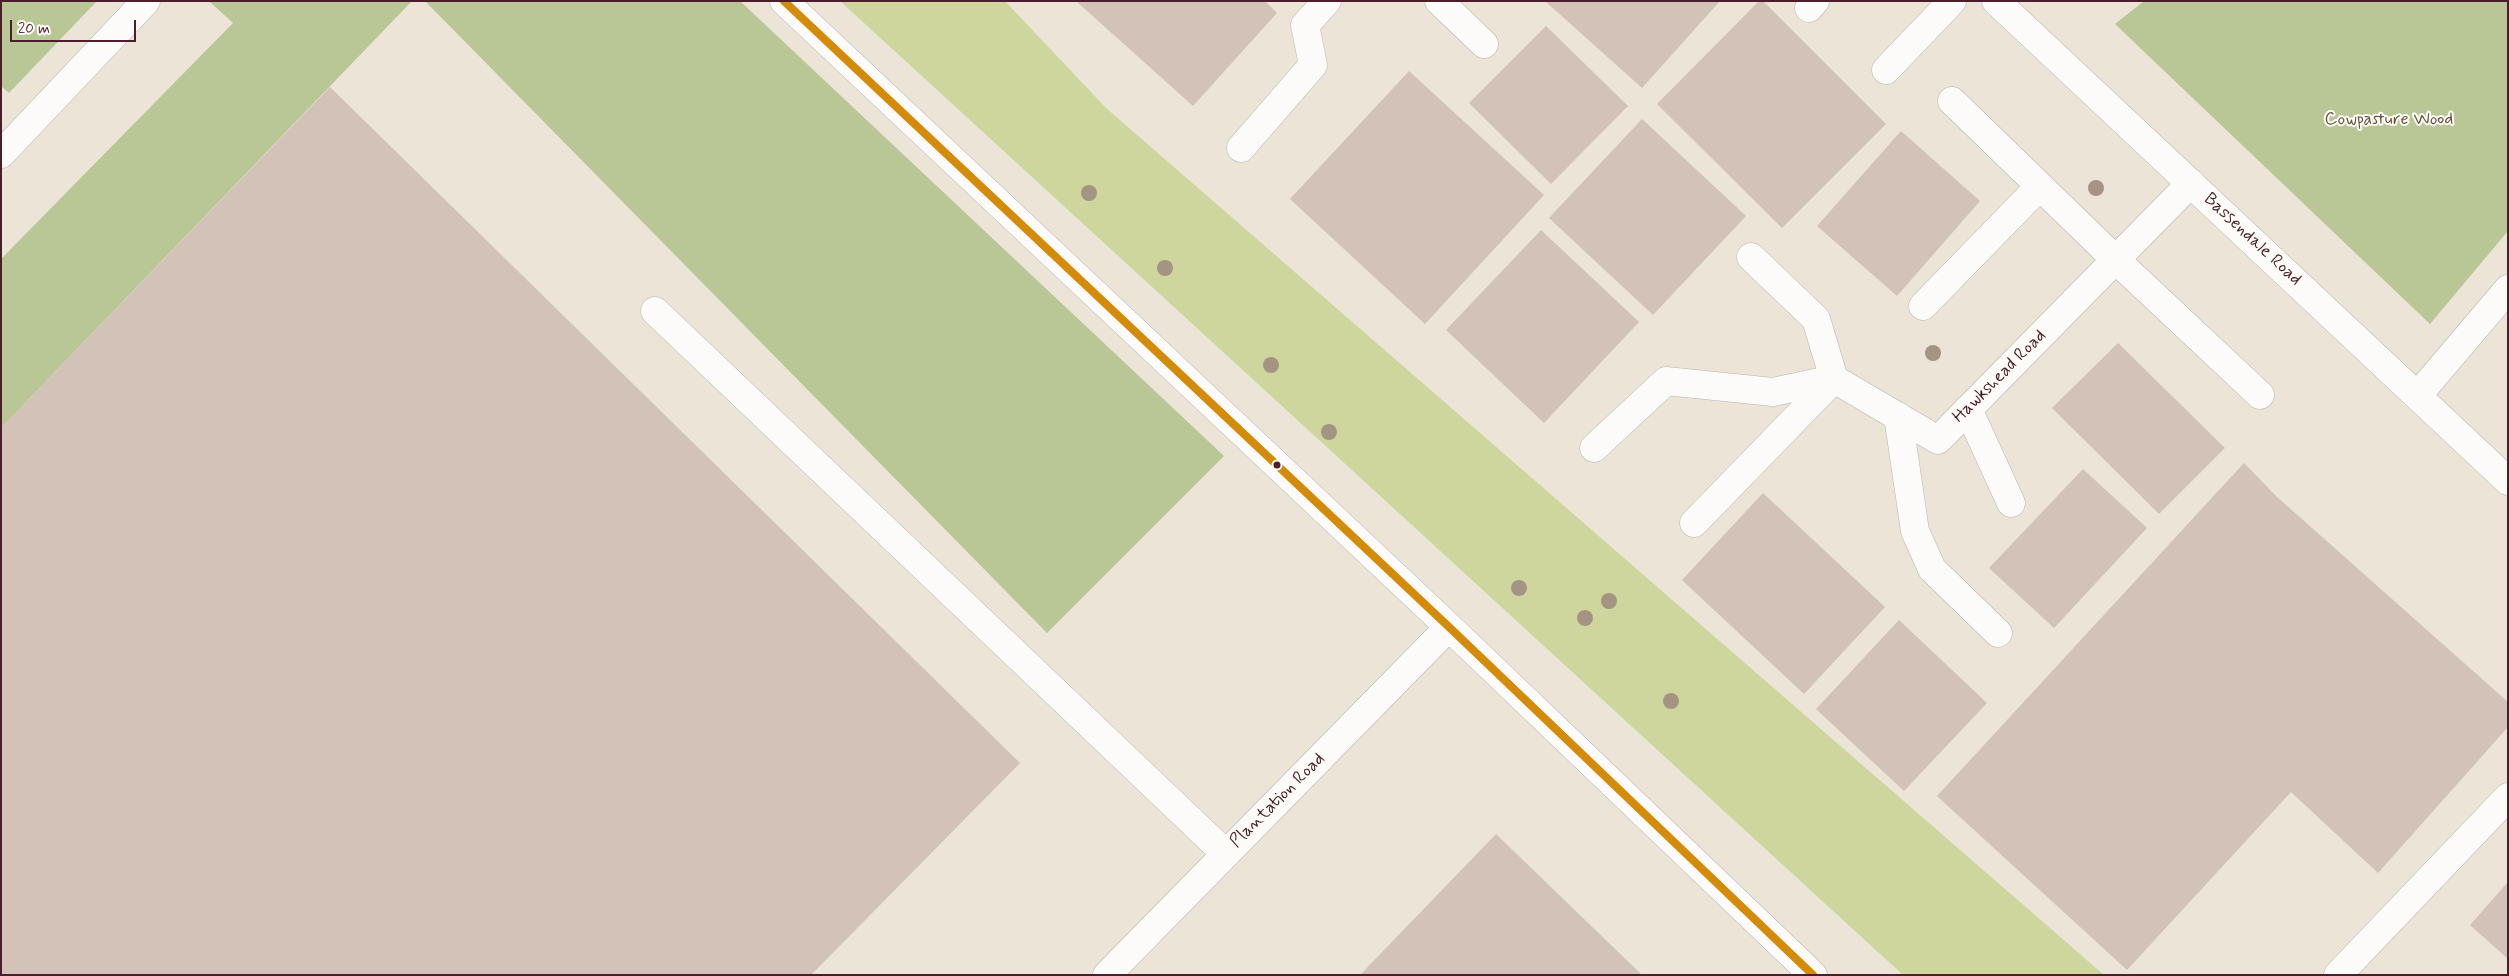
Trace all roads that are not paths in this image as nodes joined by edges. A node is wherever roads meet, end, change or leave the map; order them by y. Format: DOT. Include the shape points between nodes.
graph roads {
  1 [pos="146,1"];
  2 [pos="784,1"];
  3 [pos="1327,1"];
  4 [pos="1440,1"];
  5 [pos="1952,1"];
  6 [pos="1996,1"];
  7 [pos="1484,44"];
  8 [pos="1886,70"];
  9 [pos="1952,101"];
  10 [pos="1241,148"];
  11 [pos="1,154"];
  12 [pos="2191,183"];
  13 [pos="2040,186"];
  14 [pos="1751,257"];
  15 [pos="2116,260"];
  16 [pos="2508,289"];
  17 [pos="1923,306"];
  18 [pos="655,311"];
  19 [pos="1834,379"];
  20 [pos="2260,395"];
  21 [pos="2418,395"];
  22 [pos="1968,409"];
  23 [pos="1898,416"];
  24 [pos="1594,448"];
  25 [pos="2508,481"];
  26 [pos="2011,503"];
  27 [pos="1694,523"];
  28 [pos="1449,627"];
  29 [pos="1998,633"];
  30 [pos="2508,797"];
  31 [pos="1226,854"];
  32 [pos="1107,975"];
  33 [pos="1813,975"];
  34 [pos="2338,975"];
  1 -- 11 [label="street"];
  2 -- 28 [label="street"];
  3 -- 10 [label="street" via="1305,25 1313,65"];
  4 -- 7 [label="street"];
  5 -- 8 [label="street"];
  6 -- 12 [label="street, Bassendale Road"];
  9 -- 13 [label="street"];
  12 -- 15 [label="street, Hawkshead Road"];
  12 -- 21 [label="street, Bassendale Road"];
  13 -- 15 [label="street"];
  13 -- 17 [label="street"];
  14 -- 19 [label="street" via="1816,319"];
  15 -- 20 [label="street"];
  15 -- 22 [label="street, Hawkshead Road"];
  16 -- 21 [label="street"];
  18 -- 31 [label="street"];
  19 -- 23 [label="street, Hawkshead Road"];
  19 -- 24 [label="street" via="1773,392 1666,381"];
  19 -- 27 [label="street"];
  21 -- 25 [label="street, Bassendale Road"];
  22 -- 23 [label="street, Hawkshead Road" via="1938,440"];
  22 -- 26 [label="street"];
  23 -- 29 [label="street" via="1915,531 1932,569"];
  28 -- 31 [label="street, Plantation Road"];
  28 -- 33 [label="street"];
  30 -- 34 [label="street"];
  31 -- 32 [label="street, Plantation Road"];
}
